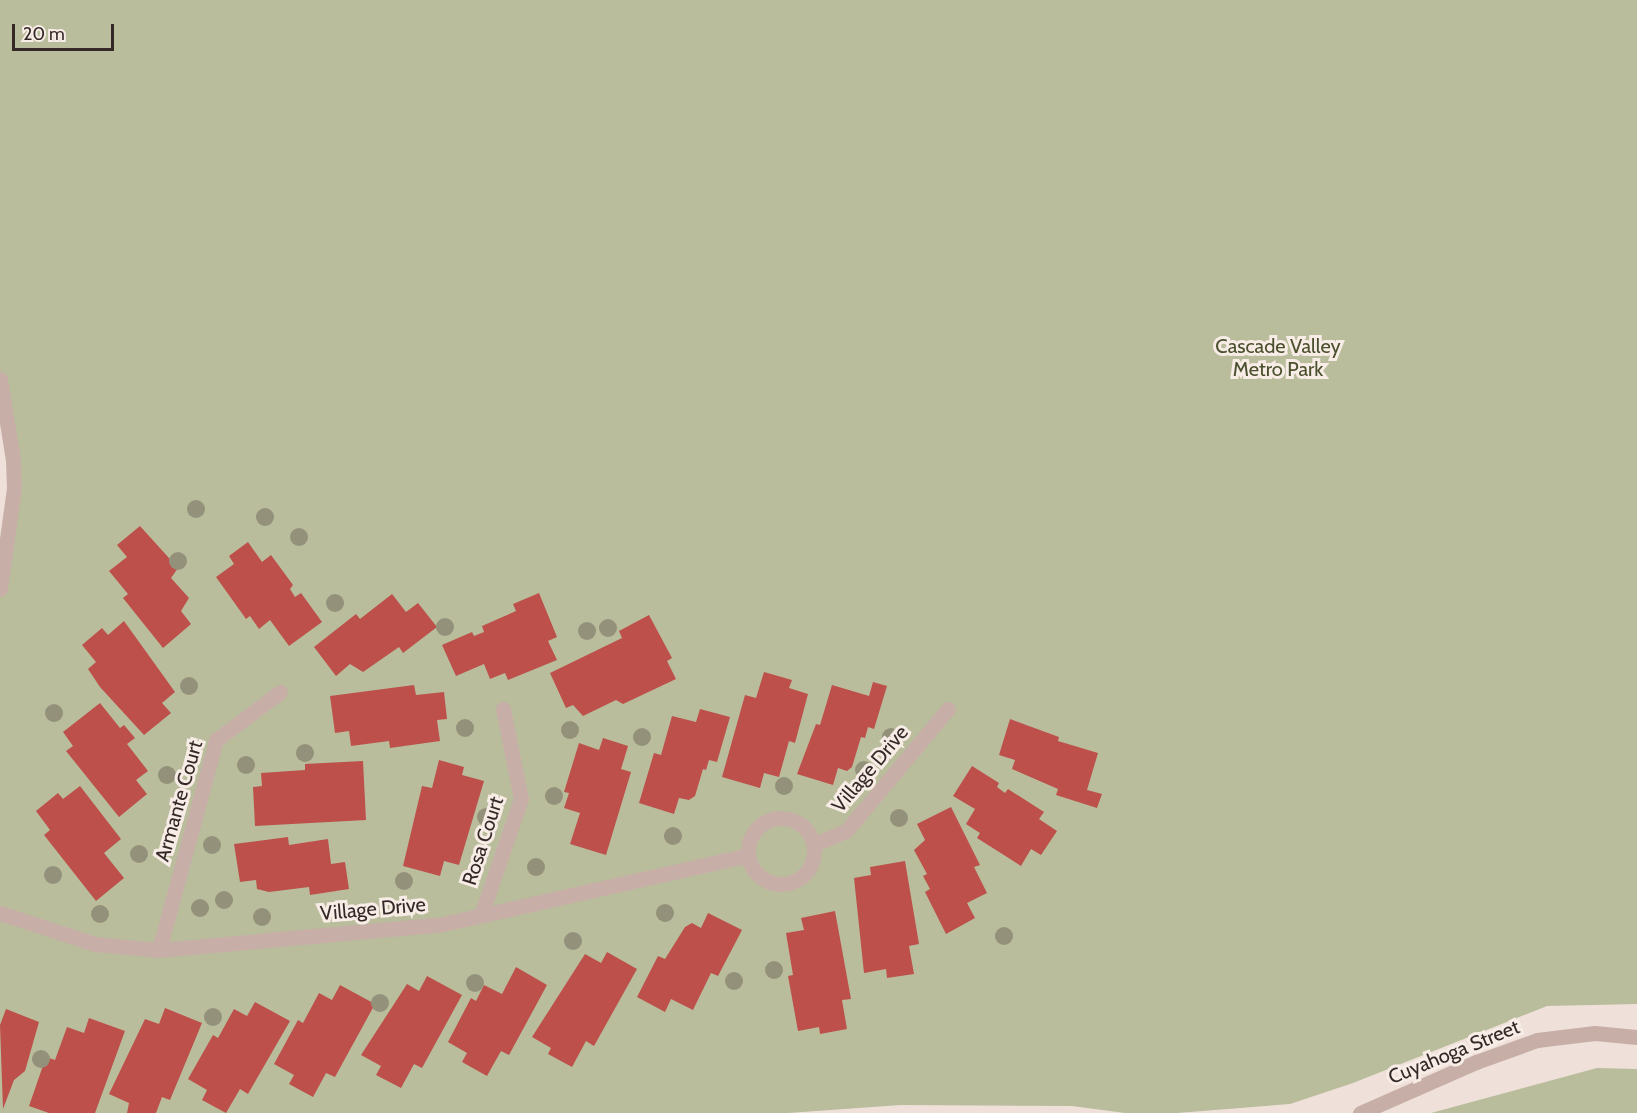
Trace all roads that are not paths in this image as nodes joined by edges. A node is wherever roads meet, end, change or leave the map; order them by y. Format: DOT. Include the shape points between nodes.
graph roads {
  1 [pos="0,379"];
  2 [pos="0,589"];
  3 [pos="280,692"];
  4 [pos="503,709"];
  5 [pos="948,709"];
  6 [pos="815,844"];
  7 [pos="748,855"];
  8 [pos="0,913"];
  9 [pos="482,915"];
  10 [pos="159,950"];
  11 [pos="1637,1037"];
  12 [pos="1360,1113"];
  1 -- 2 [label="street" via="14,460 14,488"];
  3 -- 10 [label="street, Armante Court" via="216,740"];
  4 -- 9 [label="street, Rosa Court" via="521,799"];
  5 -- 6 [label="street, Village Drive" via="846,831"];
  6 -- 7 [label="street" via="803,825 793,819 770,819 753,833"];
  6 -- 7 [label="street" via="812,866 797,881 787,884 776,884 757,875"];
  7 -- 9 [label="street, Village Drive"];
  8 -- 10 [label="street, Village Drive" via="94,944"];
  9 -- 10 [label="street, Village Drive" via="443,924"];
  11 -- 12 [label="street, Cuyahoga Street" via="1595,1033 1537,1040"];
}
